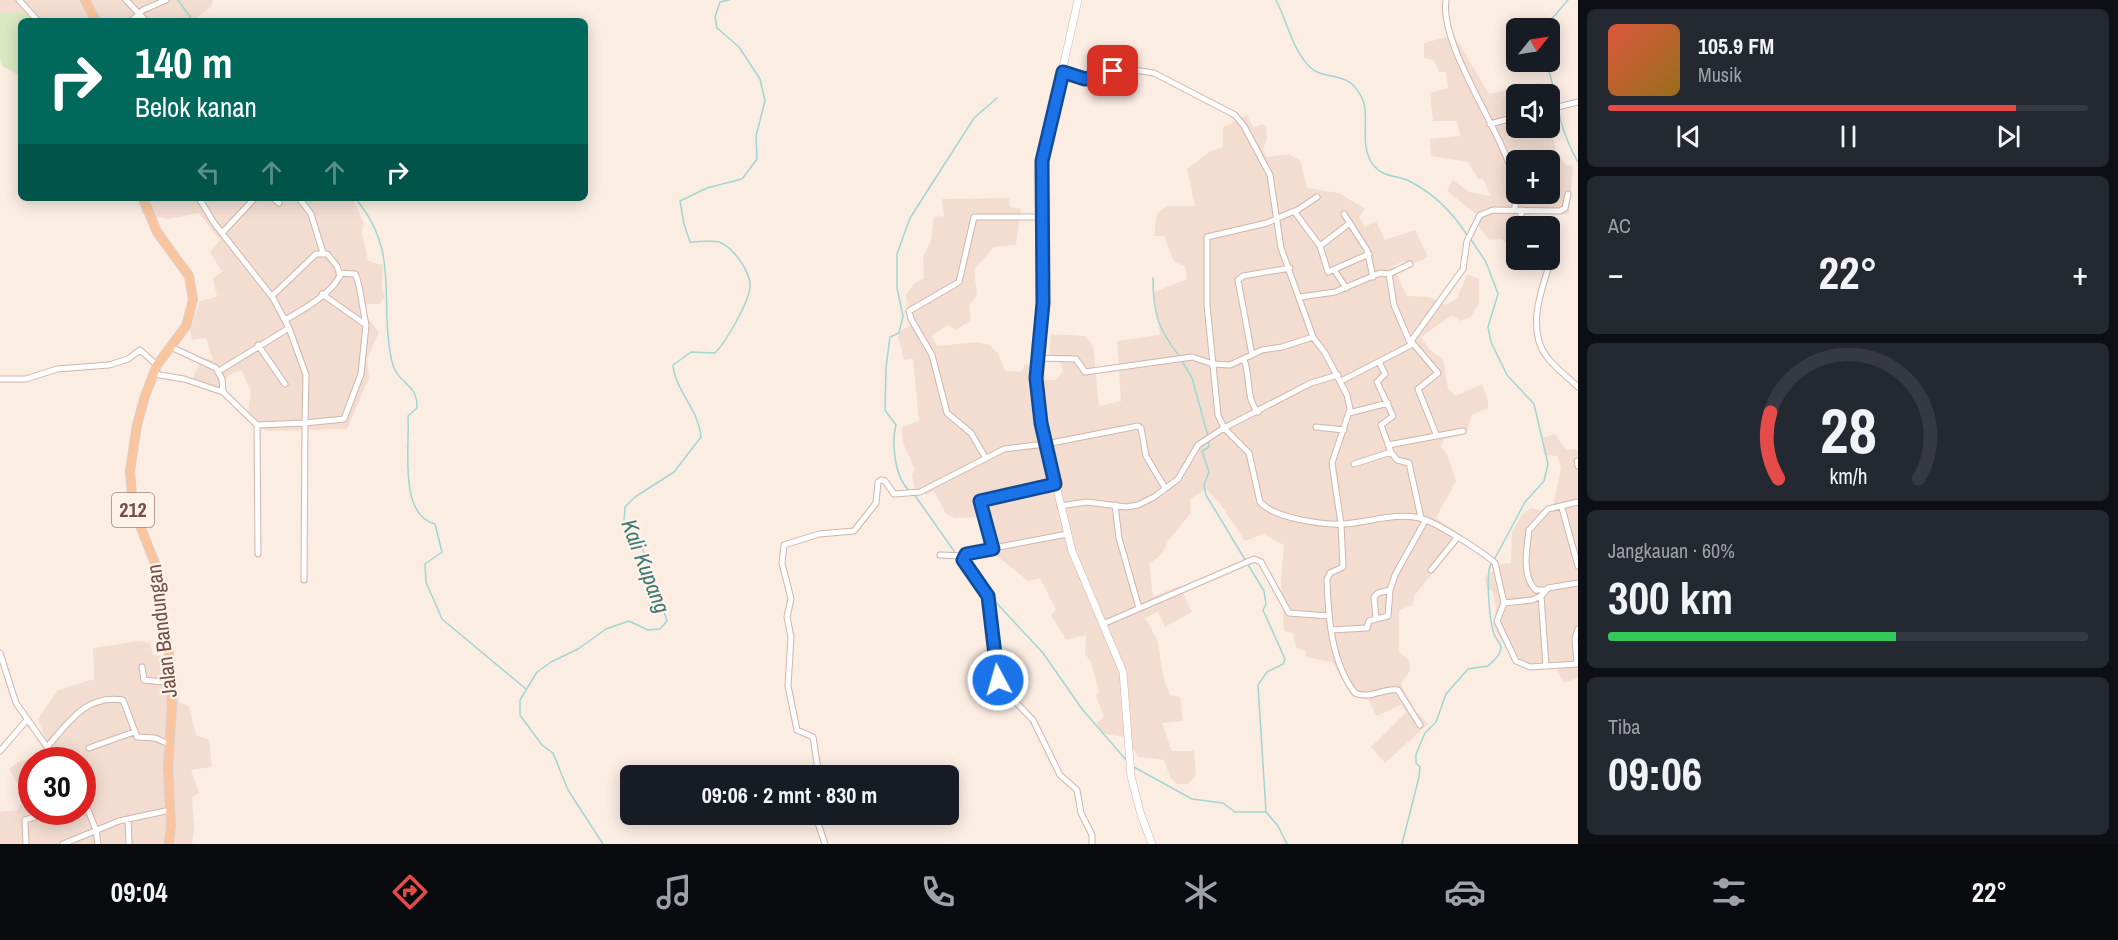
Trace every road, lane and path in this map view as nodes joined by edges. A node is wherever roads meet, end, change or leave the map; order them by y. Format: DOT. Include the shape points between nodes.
graph roads {
  1 [pos="19,0"];
  2 [pos="85,0"];
  3 [pos="126,0"];
  4 [pos="166,0"];
  5 [pos="1078,0"];
  6 [pos="1446,0"];
  7 [pos="139,13"];
  8 [pos="35,18"];
  9 [pos="94,18"];
  10 [pos="134,18"];
  11 [pos="143,18"];
  12 [pos="1063,72"];
  13 [pos="1578,102"];
  14 [pos="1560,106"];
  15 [pos="1506,120"];
  16 [pos="1490,124"];
  17 [pos="1568,194"];
  18 [pos="1317,197"];
  19 [pos="144,201"];
  20 [pos="201,201"];
  21 [pos="251,201"];
  22 [pos="301,201"];
  23 [pos="1515,210"];
  24 [pos="1522,210"];
  25 [pos="1296,211"];
  26 [pos="1344,214"];
  27 [pos="1521,216"];
  28 [pos="1043,217"];
  29 [pos="1276,220"];
  30 [pos="1350,224"];
  31 [pos="222,233"];
  32 [pos="1320,246"];
  33 [pos="323,253"];
  34 [pos="1369,254"];
  35 [pos="1410,264"];
  36 [pos="1290,268"];
  37 [pos="1548,270"];
  38 [pos="1335,271"];
  39 [pos="339,273"];
  40 [pos="1389,274"];
  41 [pos="1373,277"];
  42 [pos="1346,288"];
  43 [pos="322,294"];
  44 [pos="272,296"];
  45 [pos="1300,297"];
  46 [pos="285,320"];
  47 [pos="366,326"];
  48 [pos="289,328"];
  49 [pos="1313,337"];
  50 [pos="1411,341"];
  51 [pos="258,345"];
  52 [pos="171,347"];
  53 [pos="1252,356"];
  54 [pos="1038,358"];
  55 [pos="1244,360"];
  56 [pos="1379,362"];
  57 [pos="1213,364"];
  58 [pos="156,369"];
  59 [pos="219,371"];
  60 [pos="1338,375"];
  61 [pos="0,379"];
  62 [pos="1341,381"];
  63 [pos="285,384"];
  64 [pos="1578,387"];
  65 [pos="223,392"];
  66 [pos="1388,403"];
  67 [pos="1258,412"];
  68 [pos="1349,413"];
  69 [pos="305,423"];
  70 [pos="257,425"];
  71 [pos="1316,427"];
  72 [pos="1224,428"];
  73 [pos="1344,430"];
  74 [pos="1463,431"];
  75 [pos="1436,434"];
  76 [pos="1046,444"];
  77 [pos="1388,445"];
  78 [pos="1391,452"];
  79 [pos="985,457"];
  80 [pos="1354,464"];
  81 [pos="1055,484"];
  82 [pos="1165,488"];
  83 [pos="1578,502"];
  84 [pos="1115,505"];
  85 [pos="1060,506"];
  86 [pos="1562,508"];
  87 [pos="1423,520"];
  88 [pos="1341,524"];
  89 [pos="1067,534"];
  90 [pos="1457,538"];
  91 [pos="993,549"];
  92 [pos="258,554"];
  93 [pos="940,555"];
  94 [pos="964,556"];
  95 [pos="1578,566"];
  96 [pos="1431,570"];
  97 [pos="304,580"];
  98 [pos="1578,583"];
  99 [pos="1390,590"];
  100 [pos="1545,590"];
  101 [pos="1541,596"];
  102 [pos="1504,603"];
  103 [pos="1139,608"];
  104 [pos="1328,616"];
  105 [pos="1376,619"];
  106 [pos="1103,624"];
  107 [pos="1578,629"];
  108 [pos="1332,630"];
  109 [pos="0,653"];
  110 [pos="1578,664"];
  111 [pos="1546,666"];
  112 [pos="142,667"];
  113 [pos="171,683"];
  114 [pos="26,721"];
  115 [pos="1420,725"];
  116 [pos="134,732"];
  117 [pos="169,744"];
  118 [pos="47,747"];
  119 [pos="92,747"];
  120 [pos="0,751"];
  121 [pos="817,765"];
  122 [pos="170,810"];
  123 [pos="128,819"];
  124 [pos="26,825"];
  125 [pos="94,825"];
  126 [pos="819,825"];
  127 [pos="96,830"];
  128 [pos="82,836"];
  129 [pos="26,844"];
  130 [pos="63,844"];
  131 [pos="83,844"];
  132 [pos="98,844"];
  133 [pos="129,844"];
  134 [pos="169,844"];
  135 [pos="825,844"];
  136 [pos="1092,844"];
  137 [pos="1152,844"];
  1 -- 8 [label="street"];
  2 -- 9 [label="main road"];
  3 -- 7 [label="street"];
  4 -- 7 [label="street"];
  5 -- 12 [label="street"];
  6 -- 16 [label="street" via="1447,28"];
  7 -- 10 [label="street"];
  7 -- 11 [label="street"];
  12 -- 28 [label="street" via="1042,161"];
  12 -- 29 [label="street" via="1079,80 1127,69 1154,73 1235,115 1268,169"];
  13 -- 14 [label="street"];
  15 -- 16 [label="street"];
  16 -- 23 [label="street" via="1514,178"];
  17 -- 24 [label="street" via="1563,210"];
  18 -- 25 [label="street"];
  19 -- 52 [label="main road, Jalan Bandungan / 212" via="153,224 183,265 193,288 191,314"];
  20 -- 31 [label="street"];
  21 -- 31 [label="street"];
  22 -- 33 [label="street" via="311,214"];
  23 -- 24 [label="street"];
  23 -- 50 [label="street" via="1486,211 1480,215 1467,241 1463,269"];
  24 -- 27 [label="street"];
  25 -- 29 [label="street"];
  25 -- 32 [label="street"];
  26 -- 30 [label="street"];
  28 -- 54 [label="street"];
  28 -- 79 [label="street" via="974,217 959,282 909,310 932,354 947,413 971,433"];
  29 -- 36 [label="street" via="1281,248"];
  29 -- 57 [label="street" via="1207,237 1207,305"];
  30 -- 32 [label="street"];
  30 -- 34 [label="street"];
  31 -- 44 [label="street"];
  32 -- 38 [label="street" via="1325,268"];
  33 -- 39 [label="street" via="332,258"];
  33 -- 44 [label="street" via="313,256"];
  34 -- 38 [label="street"];
  34 -- 41 [label="street"];
  35 -- 40 [label="street"];
  36 -- 45 [label="street"];
  36 -- 53 [label="street" via="1238,280"];
  37 -- 64 [label="street" via="1535,322 1537,334 1546,356"];
  38 -- 42 [label="street"];
  39 -- 43 [label="street" via="339,279"];
  39 -- 47 [label="street" via="355,274 358,278"];
  40 -- 41 [label="street"];
  40 -- 50 [label="street" via="1394,305"];
  41 -- 42 [label="street"];
  42 -- 45 [label="street"];
  43 -- 46 [label="street"];
  43 -- 47 [label="street"];
  44 -- 46 [label="street"];
  45 -- 49 [label="street"];
  46 -- 48 [label="street"];
  47 -- 69 [label="street" via="361,374 345,419"];
  48 -- 51 [label="street"];
  48 -- 69 [label="street" via="306,375"];
  49 -- 53 [label="street"];
  49 -- 60 [label="street"];
  50 -- 56 [label="street" via="1408,348"];
  50 -- 75 [label="street" via="1438,373 1418,389"];
  51 -- 59 [label="street"];
  51 -- 63 [label="street"];
  52 -- 58 [label="main road, Jalan Bandungan / 212"];
  52 -- 59 [label="street"];
  53 -- 55 [label="street"];
  54 -- 57 [label="street" via="1076,359 1085,372 1192,357"];
  54 -- 76 [label="street" via="1036,387"];
  55 -- 57 [label="street" via="1230,365"];
  55 -- 67 [label="street" via="1250,398"];
  56 -- 62 [label="street"];
  56 -- 66 [label="street" via="1385,374 1377,382"];
  57 -- 72 [label="street" via="1218,415"];
  58 -- 61 [label="street" via="140,350 110,365 57,369 26,379"];
  58 -- 65 [label="street"];
  58 -- 113 [label="main road, Jalan Bandungan / 212" via="137,425 130,495 156,566"];
  59 -- 65 [label="street"];
  60 -- 62 [label="street"];
  60 -- 67 [label="street" via="1316,381"];
  62 -- 68 [label="street"];
  65 -- 70 [label="street"];
  66 -- 68 [label="street"];
  66 -- 77 [label="street" via="1393,416 1381,425"];
  67 -- 72 [label="street"];
  68 -- 73 [label="street"];
  69 -- 70 [label="street"];
  69 -- 97 [label="street"];
  70 -- 92 [label="street"];
  71 -- 73 [label="street"];
  72 -- 82 [label="street" via="1198,445 1178,479"];
  72 -- 88 [label="street" via="1249,453 1262,505 1296,519"];
  73 -- 88 [label="street" via="1332,463"];
  74 -- 75 [label="street"];
  75 -- 77 [label="street"];
  76 -- 79 [label="street" via="1004,449"];
  76 -- 81 [label="street"];
  76 -- 82 [label="street" via="1140,426 1146,456"];
  77 -- 78 [label="street"];
  78 -- 80 [label="street"];
  78 -- 87 [label="street" via="1395,459 1410,465"];
  79 -- 121 [label="street" via="920,492 894,494 881,480 876,503 854,531 819,534 783,548 782,563 792,599 787,618 791,637 789,701 797,730 813,737"];
  81 -- 85 [label="street"];
  81 -- 91 [label="street" via="980,501"];
  82 -- 84 [label="street" via="1138,505"];
  83 -- 86 [label="street"];
  84 -- 85 [label="street" via="1087,502"];
  84 -- 103 [label="street" via="1119,538"];
  85 -- 89 [label="street"];
  86 -- 95 [label="street"];
  86 -- 100 [label="street" via="1548,509 1529,530 1530,579 1536,590"];
  87 -- 88 [label="street"];
  87 -- 90 [label="street"];
  87 -- 99 [label="street"];
  88 -- 104 [label="street" via="1343,567 1328,576"];
  89 -- 91 [label="street"];
  89 -- 106 [label="street"];
  90 -- 96 [label="street"];
  90 -- 102 [label="street" via="1495,563"];
  91 -- 94 [label="street"];
  93 -- 94 [label="street"];
  94 -- 136 [label="street" via="965,564 988,596 998,680 1009,698 1038,728 1060,775 1077,790"];
  98 -- 100 [label="street"];
  99 -- 105 [label="street" via="1388,616"];
  99 -- 105 [label="street" via="1374,597"];
  100 -- 101 [label="street"];
  101 -- 102 [label="street"];
  101 -- 111 [label="street"];
  102 -- 111 [label="street" via="1497,621 1512,657 1530,667"];
  103 -- 104 [label="street" via="1254,558 1261,562 1288,613"];
  103 -- 106 [label="street"];
  104 -- 108 [label="street"];
  105 -- 108 [label="street" via="1369,621 1367,628"];
  106 -- 137 [label="street" via="1123,672 1131,776"];
  107 -- 110 [label="street"];
  108 -- 115 [label="street" via="1343,674 1355,693 1369,696 1398,690"];
  109 -- 114 [label="street"];
  110 -- 111 [label="street"];
  112 -- 113 [label="street" via="144,680"];
  113 -- 117 [label="main road, Jalan Bandungan / 212"];
  114 -- 118 [label="street"];
  114 -- 120 [label="street"];
  116 -- 117 [label="street" via="138,738 154,738"];
  116 -- 118 [label="street" via="123,700 102,700 85,706"];
  116 -- 119 [label="street"];
  117 -- 122 [label="main road, Jalan Bandungan / 212"];
  122 -- 123 [label="street"];
  122 -- 134 [label="main road, Jalan Bandungan / 212"];
  123 -- 127 [label="street"];
  123 -- 133 [label="street"];
  124 -- 129 [label="street"];
  125 -- 127 [label="street"];
  126 -- 135 [label="street"];
  127 -- 128 [label="street"];
  127 -- 132 [label="street"];
  128 -- 130 [label="street"];
  128 -- 131 [label="street"];
}
